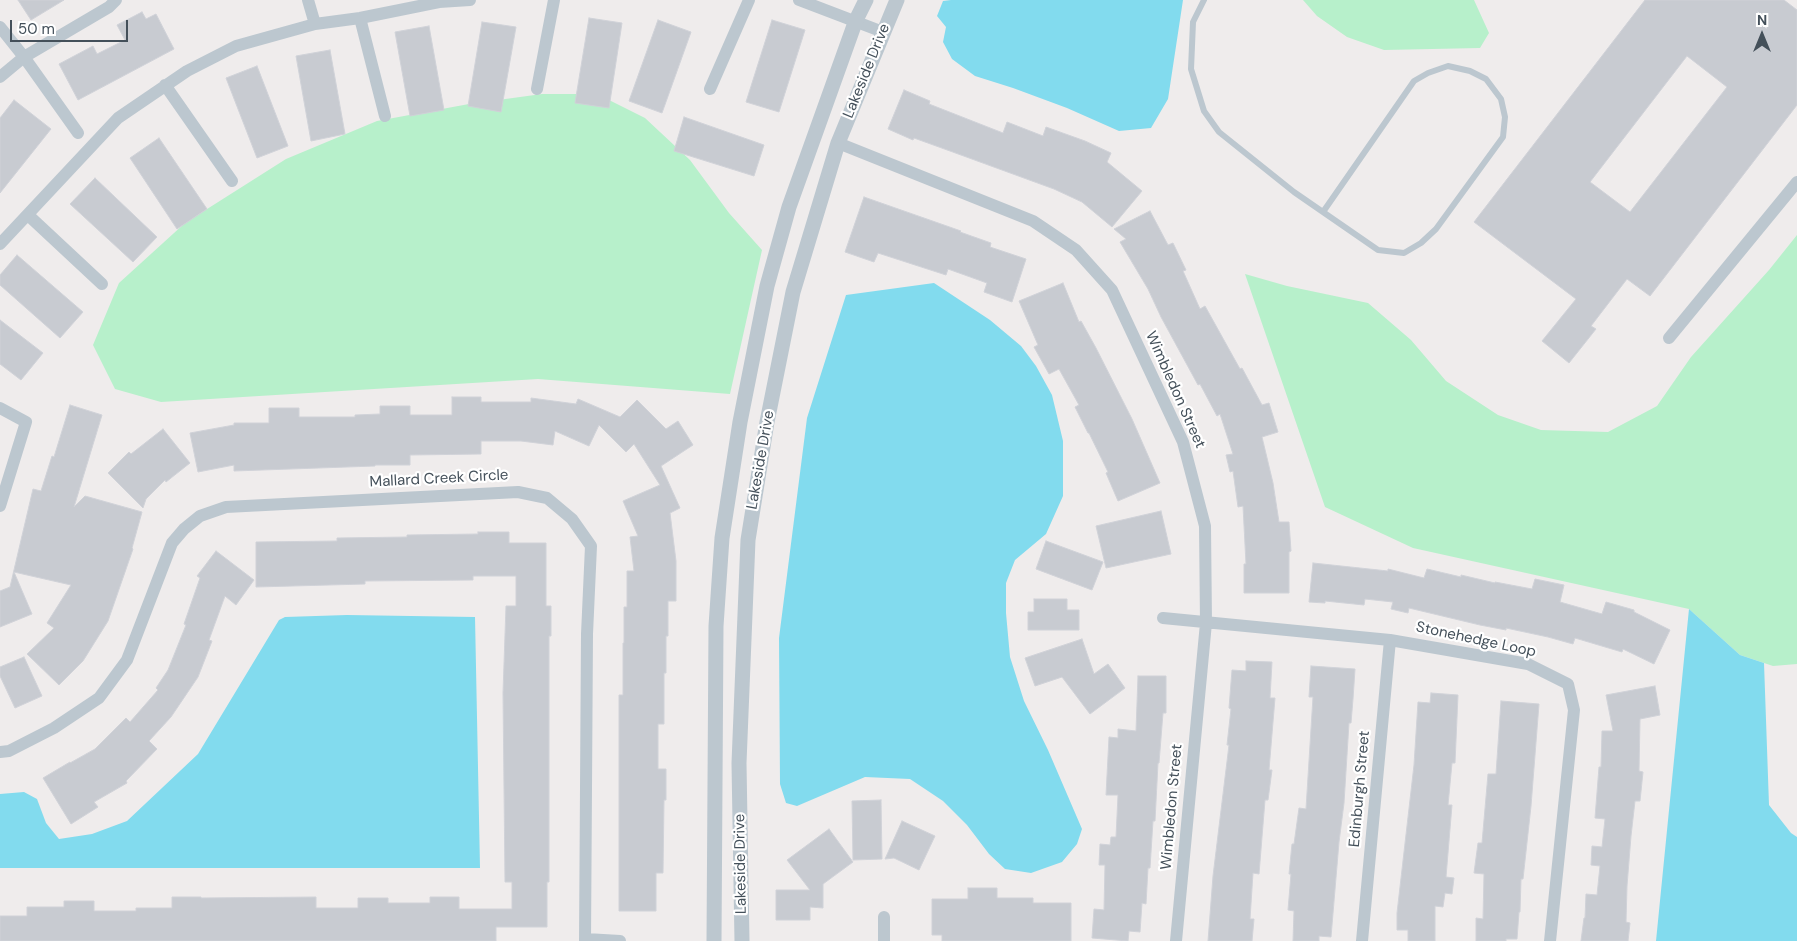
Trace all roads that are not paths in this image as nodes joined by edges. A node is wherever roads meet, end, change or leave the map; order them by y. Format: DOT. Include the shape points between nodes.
graph roads {
  1 [pos="116,0"];
  2 [pos="308,0"];
  3 [pos="470,0"];
  4 [pos="554,0"];
  5 [pos="750,0"];
  6 [pos="798,0"];
  7 [pos="866,0"];
  8 [pos="898,0"];
  9 [pos="1204,0"];
  10 [pos="439,1"];
  11 [pos="360,18"];
  12 [pos="856,20"];
  13 [pos="315,24"];
  14 [pos="0,27"];
  15 [pos="883,32"];
  16 [pos="24,57"];
  17 [pos="0,77"];
  18 [pos="165,85"];
  19 [pos="537,89"];
  20 [pos="710,89"];
  21 [pos="385,116"];
  22 [pos="78,132"];
  23 [pos="838,143"];
  24 [pos="232,181"];
  25 [pos="1797,182"];
  26 [pos="1323,212"];
  27 [pos="28,215"];
  28 [pos="0,244"];
  29 [pos="102,284"];
  30 [pos="1670,338"];
  31 [pos="0,408"];
  32 [pos="0,506"];
  33 [pos="1164,618"];
  34 [pos="1206,623"];
  35 [pos="1390,640"];
  36 [pos="0,752"];
  37 [pos="884,917"];
  38 [pos="585,940"];
  39 [pos="620,941"];
  40 [pos="714,941"];
  41 [pos="742,941"];
  42 [pos="884,941"];
  43 [pos="1176,941"];
  44 [pos="1362,941"];
  45 [pos="1550,941"];
  1 -- 16 [label="street"];
  2 -- 13 [label="street"];
  3 -- 10 [label="street"];
  4 -- 19 [label="street"];
  5 -- 20 [label="street"];
  6 -- 12 [label="street"];
  7 -- 12 [label="street, Lakeside Drive"];
  8 -- 15 [label="street, Lakeside Drive"];
  9 -- 26 [label="lane" via="1194,22 1191,69 1204,111 1219,132"];
  10 -- 11 [label="street"];
  11 -- 13 [label="street"];
  11 -- 21 [label="street"];
  12 -- 15 [label="street"];
  12 -- 40 [label="street, Lakeside Drive" via="789,207 767,286 740,422 722,538 716,626"];
  13 -- 18 [label="street" via="236,46"];
  14 -- 16 [label="street"];
  15 -- 23 [label="street, Lakeside Drive"];
  16 -- 17 [label="street"];
  16 -- 22 [label="street"];
  18 -- 24 [label="street"];
  18 -- 27 [label="street" via="118,118"];
  23 -- 34 [label="street, Wimbledon Street" via="1033,221 1076,250 1112,290 1183,442 1205,526"];
  23 -- 41 [label="street, Lakeside Drive" via="793,292 748,540 739,763"];
  25 -- 30 [label="street"];
  26 -- 26 [label="lane" via="1378,250 1404,252 1421,243 1436,229 1503,137 1505,117 1501,99 1486,78 1448,66 1414,81"];
  27 -- 28 [label="street"];
  27 -- 29 [label="street"];
  31 -- 32 [label="street" via="26,422"];
  33 -- 34 [label="street, Stonehedge Loop"];
  34 -- 35 [label="street, Stonehedge Loop"];
  34 -- 43 [label="street, Wimbledon Street"];
  35 -- 44 [label="street, Edinburgh Street"];
  35 -- 45 [label="street, Stonehedge Loop" via="1528,664 1568,684 1574,710"];
  36 -- 38 [label="street, Mallard Creek Circle" via="54,728 99,698 126,660 172,543 200,516 226,507 518,492 547,498 572,519 591,546 587,634"];
  37 -- 42 [label="street"];
  38 -- 39 [label="street, Mallard Creek Circle"];
}
